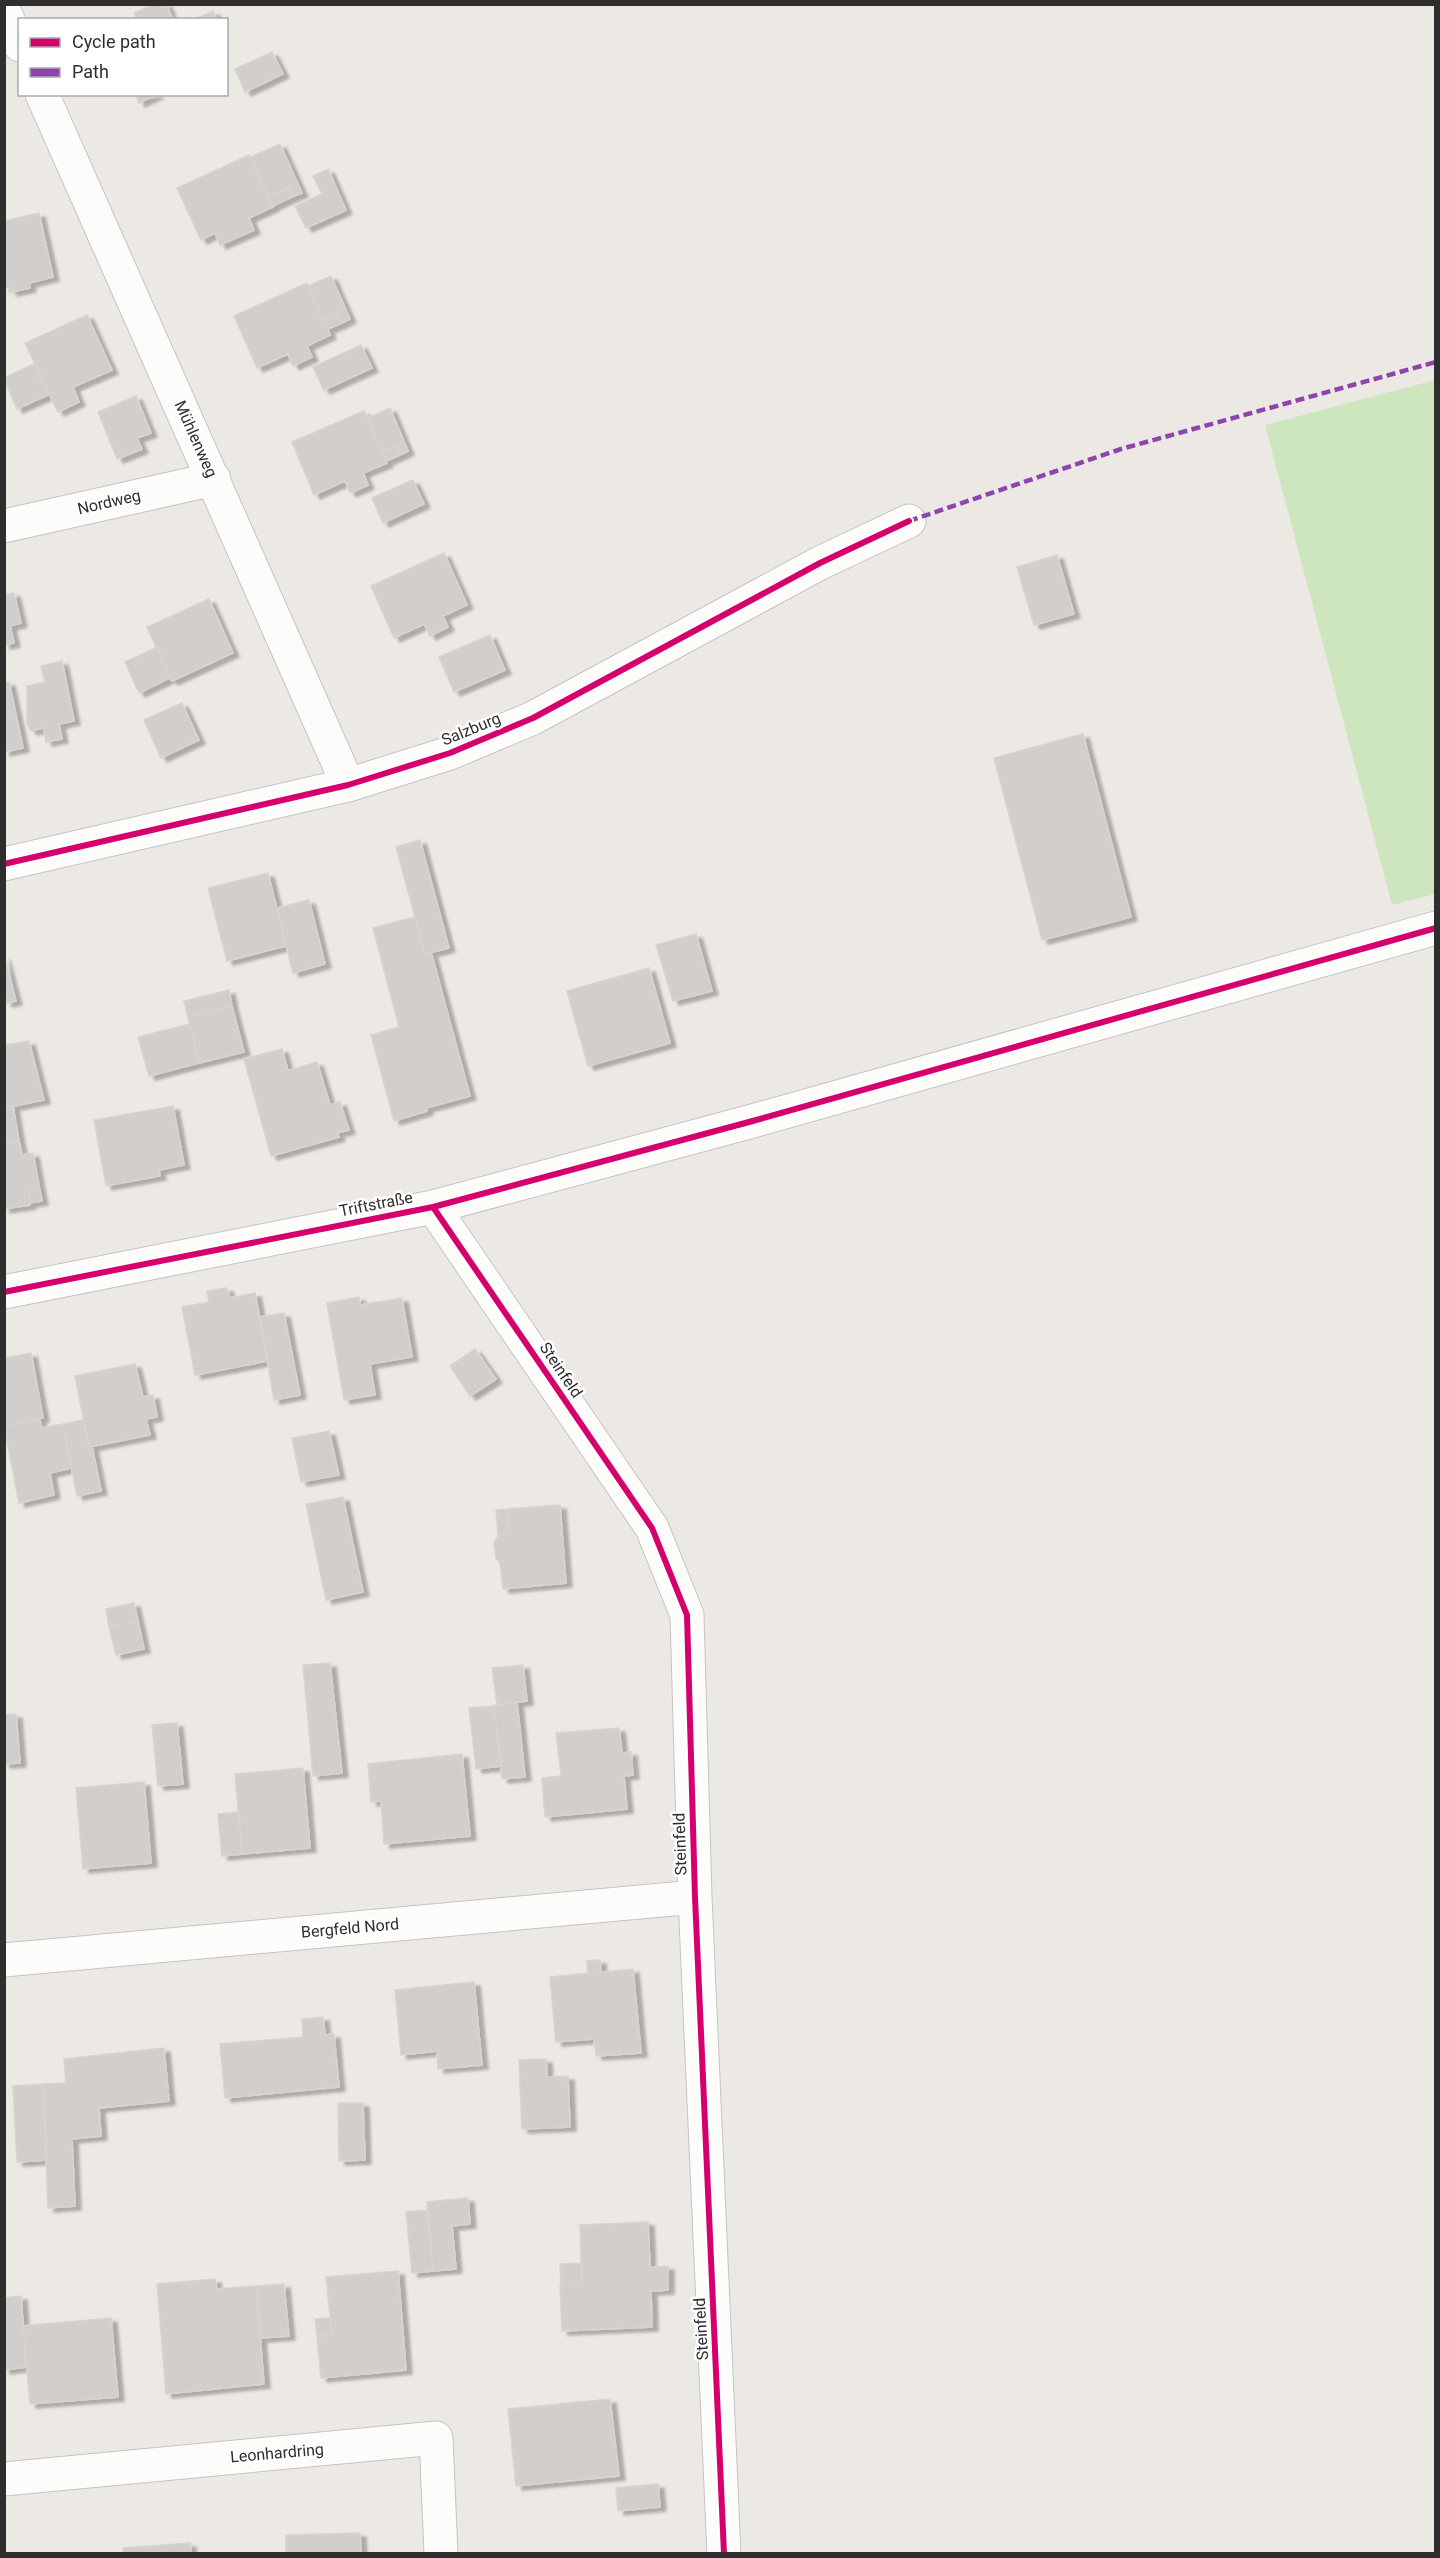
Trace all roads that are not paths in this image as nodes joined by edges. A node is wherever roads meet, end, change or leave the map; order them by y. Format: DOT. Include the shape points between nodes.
graph roads {
  1 [pos="4,12"];
  2 [pos="18,41"];
  3 [pos="43,96"];
  4 [pos="214,479"];
  5 [pos="909,521"];
  6 [pos="4,526"];
  7 [pos="348,785"];
  8 [pos="4,864"];
  9 [pos="1436,928"];
  10 [pos="433,1207"];
  11 [pos="4,1292"];
  12 [pos="695,1897"];
  13 [pos="4,1960"];
  14 [pos="4,2479"];
  15 [pos="441,2553"];
  16 [pos="724,2553"];
  1 -- 2 [label="street"];
  3 -- 4 [label="street, Mühlenweg"];
  4 -- 6 [label="street, Nordweg"];
  4 -- 7 [label="street, Mühlenweg"];
  5 -- 7 [label="street, Salzburg" via="820,563 533,718 450,753"];
  7 -- 8 [label="street, Salzburg"];
  9 -- 10 [label="street, Triftstraße"];
  10 -- 11 [label="street, Triftstraße"];
  10 -- 12 [label="street, Steinfeld" via="652,1528 687,1615"];
  12 -- 13 [label="street, Bergfeld Nord"];
  12 -- 16 [label="street, Steinfeld"];
  14 -- 15 [label="street, Leonhardring" via="436,2438"];
}
